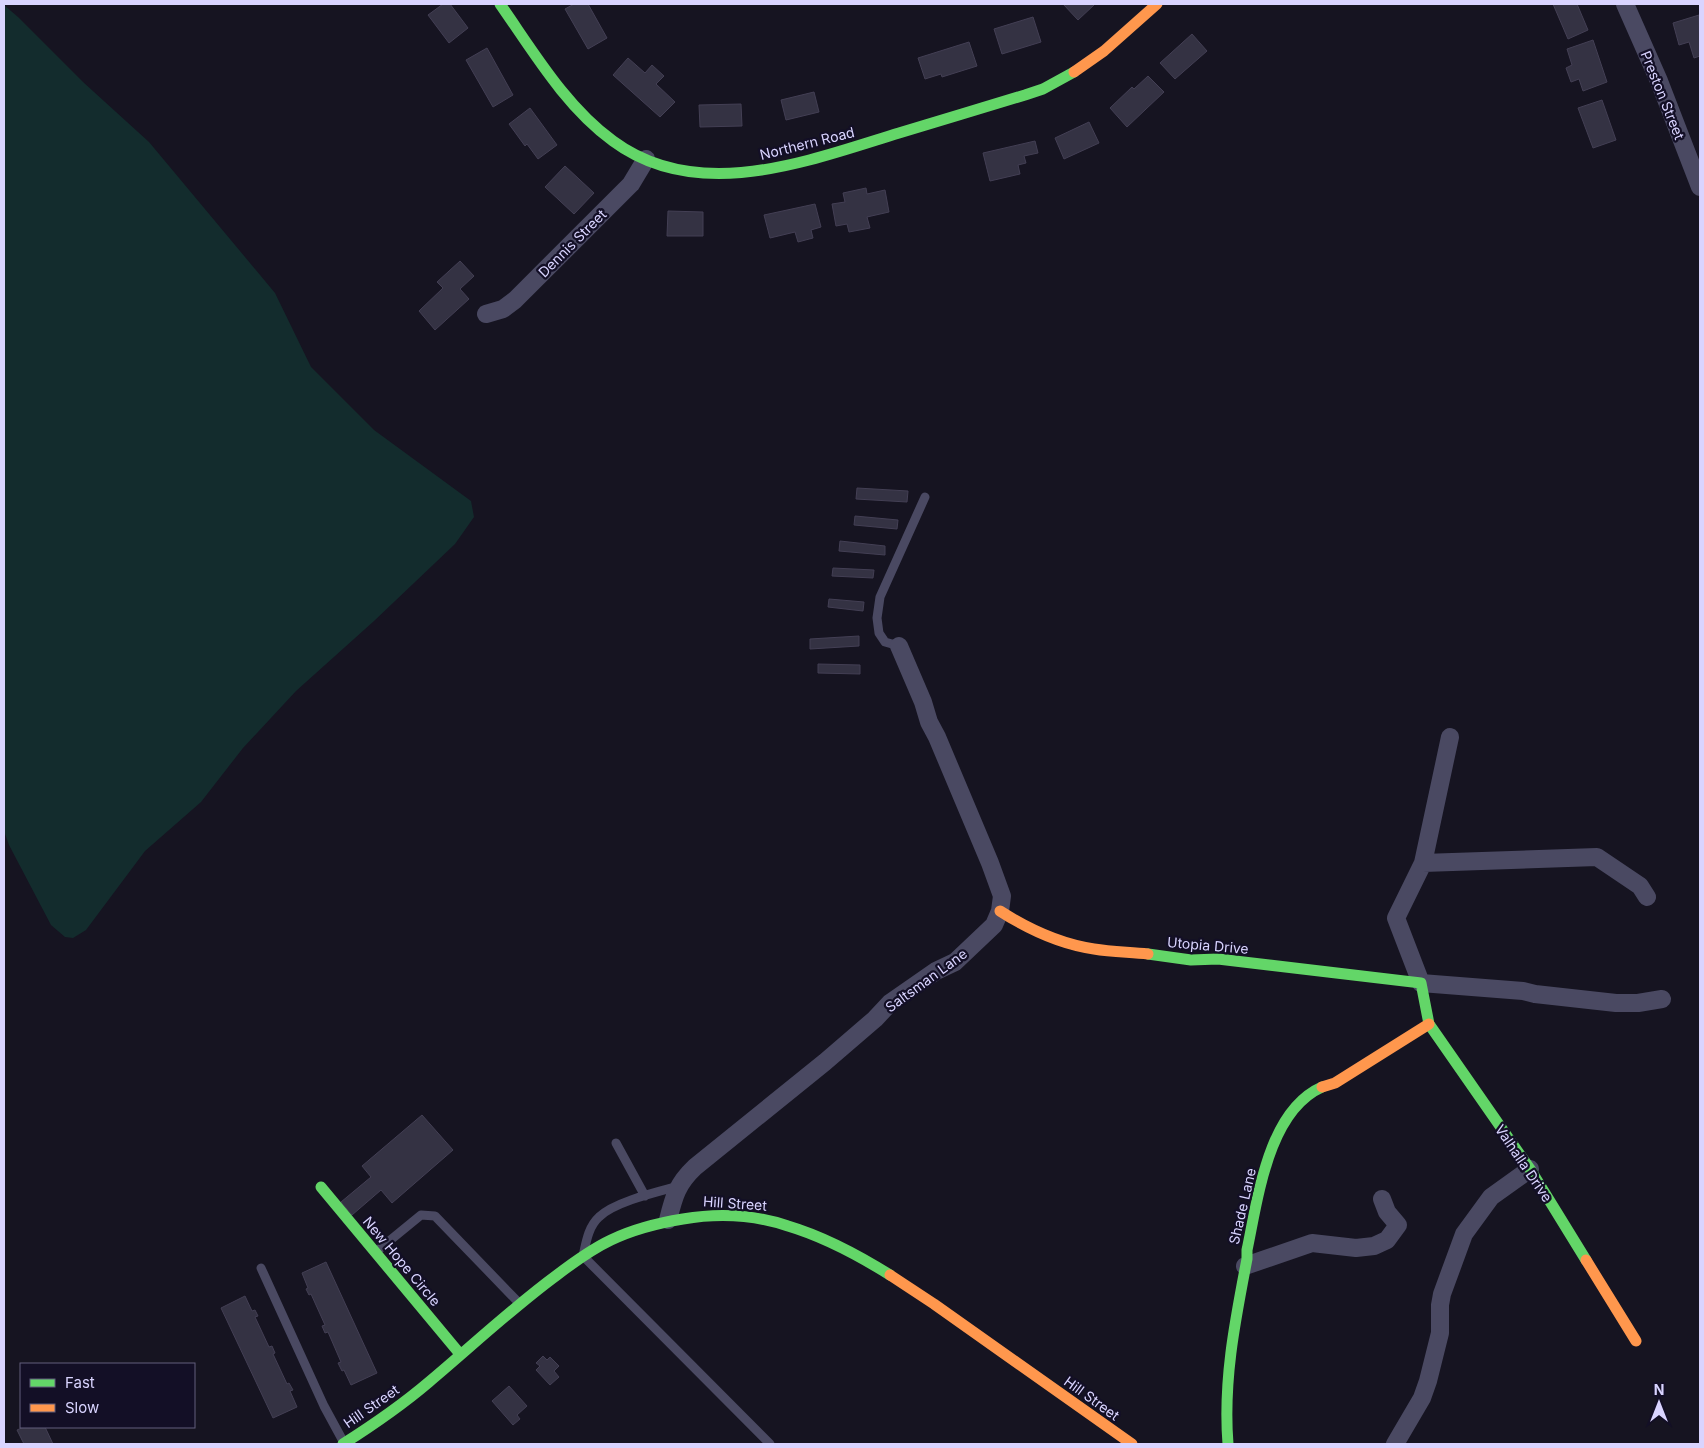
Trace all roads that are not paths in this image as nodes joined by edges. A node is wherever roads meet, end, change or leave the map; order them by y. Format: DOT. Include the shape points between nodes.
graph roads {
  1 [pos="500,4"];
  2 [pos="1157,4"];
  3 [pos="1625,4"];
  4 [pos="646,159"];
  5 [pos="1700,187"];
  6 [pos="486,314"];
  7 [pos="925,497"];
  8 [pos="899,646"];
  9 [pos="1450,737"];
  10 [pos="1423,863"];
  11 [pos="1647,897"];
  12 [pos="1000,911"];
  13 [pos="1421,983"];
  14 [pos="1662,999"];
  15 [pos="1429,1024"];
  16 [pos="616,1143"];
  17 [pos="1530,1169"];
  18 [pos="678,1186"];
  19 [pos="321,1187"];
  20 [pos="645,1196"];
  21 [pos="1382,1199"];
  22 [pos="668,1220"];
  23 [pos="375,1253"];
  24 [pos="583,1256"];
  25 [pos="1245,1266"];
  26 [pos="261,1268"];
  27 [pos="520,1303"];
  28 [pos="1636,1342"];
  29 [pos="460,1354"];
  30 [pos="343,1444"];
  31 [pos="770,1444"];
  32 [pos="1132,1444"];
  33 [pos="1228,1444"];
  34 [pos="1396,1444"];
  1 -- 4 [label="street, Northern Road" via="574,105 614,142"];
  2 -- 4 [label="street, Northern Road" via="1111,46 1068,77 1043,89 980,109 828,155 746,173 690,173"];
  3 -- 5 [label="street, Preston Street"];
  4 -- 6 [label="street, Dennis Street" via="632,184 515,300"];
  7 -- 8 [label="lane" via="880,597 879,634 885,642"];
  8 -- 12 [label="street" via="990,863 1002,896"];
  9 -- 10 [label="street, Valhalla Drive"];
  10 -- 11 [label="street" via="1596,857 1640,886"];
  10 -- 13 [label="street, Valhalla Drive" via="1396,918"];
  12 -- 13 [label="street, Utopia Drive" via="1038,932 1090,948 1168,958 1218,959"];
  12 -- 18 [label="street, Saltsman Lane" via="994,925 955,962 890,1003 825,1062 695,1167"];
  13 -- 14 [label="street" via="1616,1003"];
  13 -- 15 [label="street, Valhalla Drive"];
  15 -- 17 [label="street, Valhalla Drive"];
  15 -- 25 [label="street, Shade Lane" via="1296,1105 1279,1133 1261,1181"];
  16 -- 20 [label="lane"];
  17 -- 28 [label="street, Valhalla Drive"];
  17 -- 34 [label="street" via="1491,1197 1464,1234 1442,1294 1440,1333 1428,1381"];
  18 -- 20 [label="lane"];
  18 -- 22 [label="street, Saltsman Lane"];
  19 -- 23 [label="street, New Hope Circle"];
  20 -- 24 [label="lane" via="598,1217 589,1231"];
  21 -- 25 [label="street" via="1387,1212 1398,1225 1387,1240 1374,1246 1356,1248 1312,1243"];
  22 -- 24 [label="street, Hill Street" via="640,1227"];
  22 -- 32 [label="street, Hill Street" via="702,1214 766,1218 832,1242 864,1258 927,1299"];
  23 -- 27 [label="lane" via="421,1215 435,1216"];
  23 -- 29 [label="street, New Hope Circle"];
  24 -- 27 [label="street, Hill Street"];
  24 -- 31 [label="lane"];
  25 -- 33 [label="street, Shade Lane" via="1225,1402"];
  26 -- 30 [label="lane"];
  27 -- 29 [label="street, Hill Street"];
  29 -- 30 [label="street, Hill Street" via="407,1399"];
}
